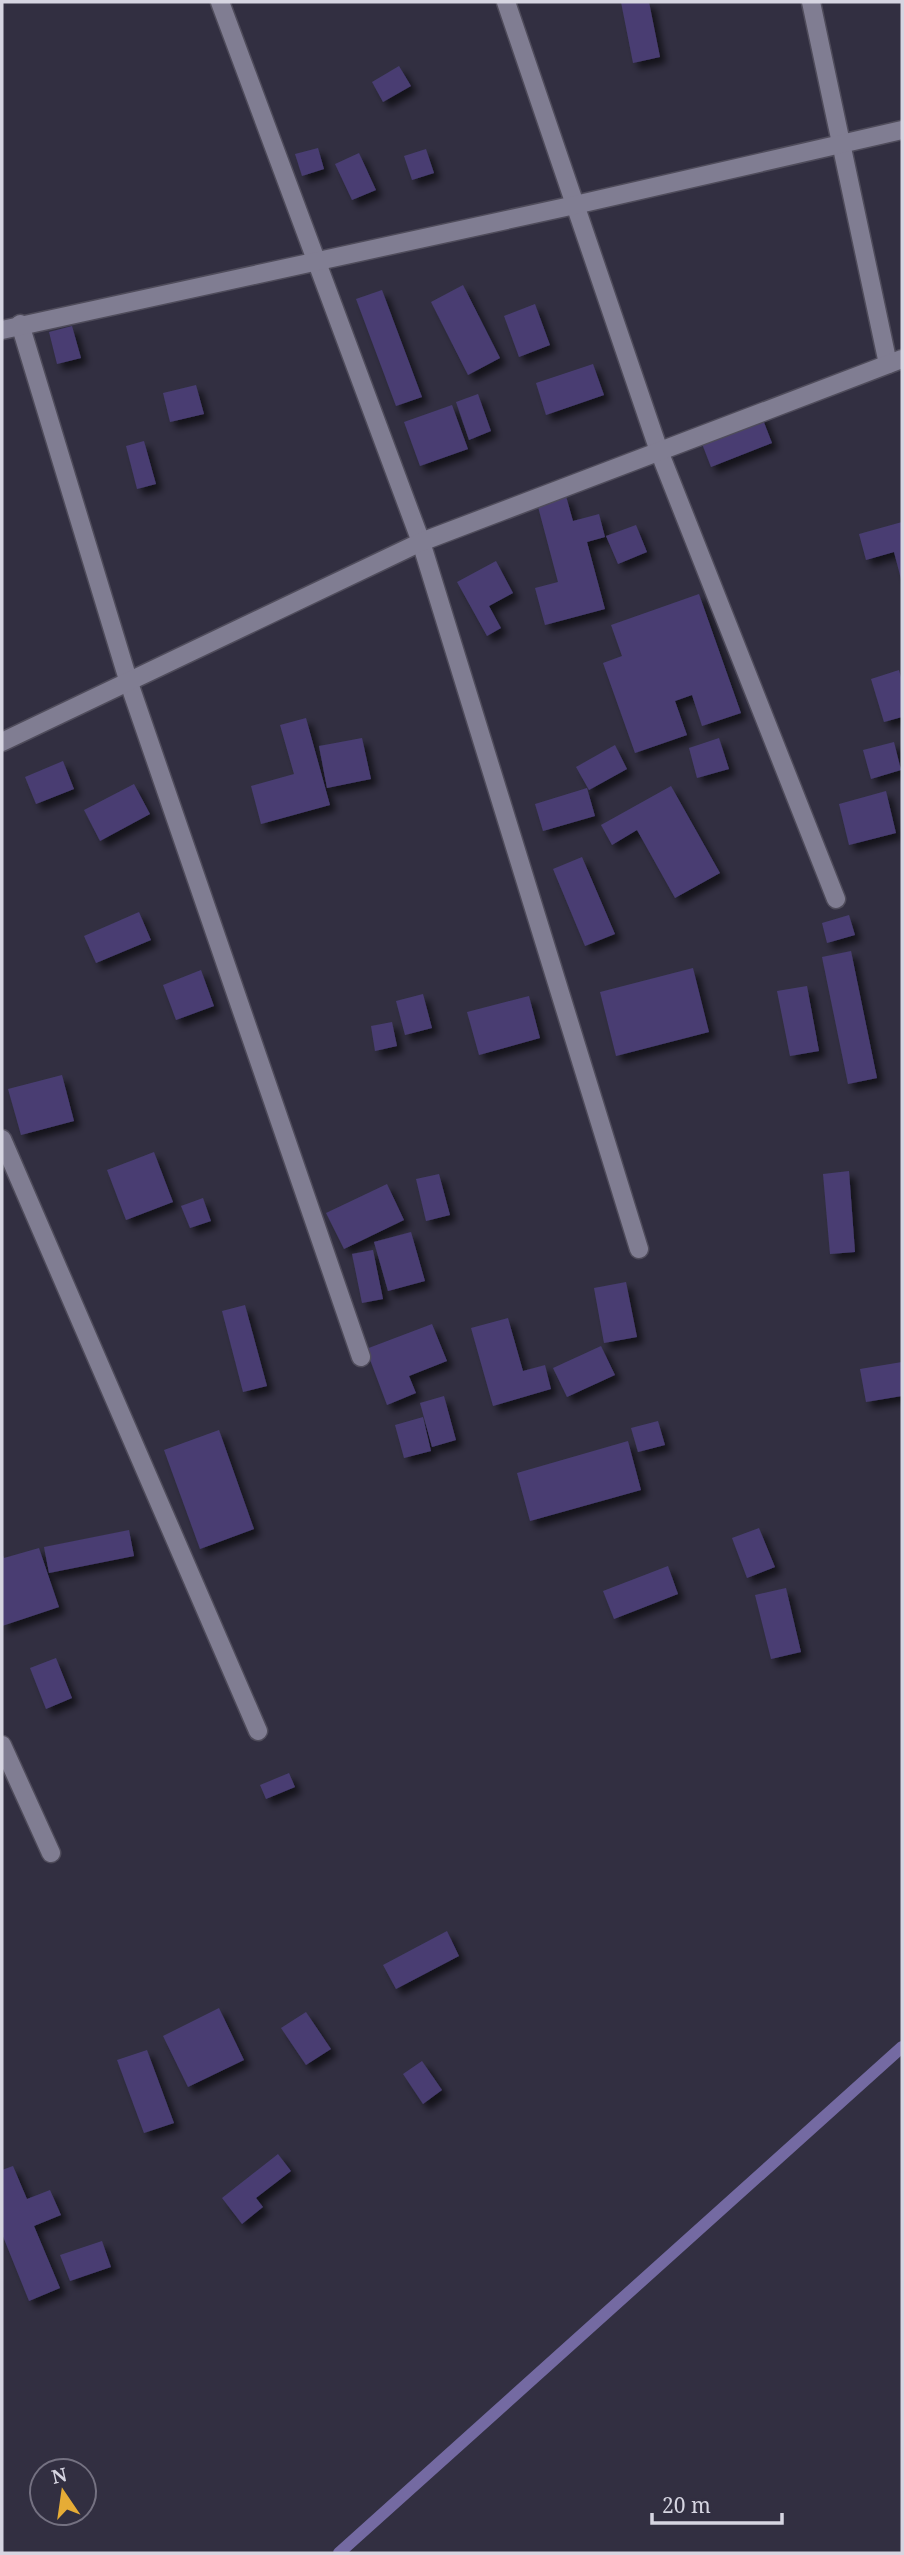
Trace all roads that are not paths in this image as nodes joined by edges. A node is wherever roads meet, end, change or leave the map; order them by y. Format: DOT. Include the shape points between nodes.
graph roads {
  1 [pos="220,2"];
  2 [pos="506,2"];
  3 [pos="811,2"];
  4 [pos="902,130"];
  5 [pos="841,144"];
  6 [pos="575,205"];
  7 [pos="317,261"];
  8 [pos="20,324"];
  9 [pos="2,330"];
  10 [pos="895,362"];
  11 [pos="659,451"];
  12 [pos="421,542"];
  13 [pos="129,683"];
  14 [pos="2,742"];
  15 [pos="836,899"];
  16 [pos="2,1139"];
  17 [pos="639,1249"];
  18 [pos="361,1357"];
  19 [pos="258,1731"];
  20 [pos="2,1745"];
  21 [pos="51,1853"];
  1 -- 7 [label="street"];
  2 -- 6 [label="street"];
  3 -- 5 [label="street"];
  4 -- 5 [label="street"];
  5 -- 6 [label="street"];
  5 -- 10 [label="street"];
  6 -- 7 [label="street"];
  6 -- 11 [label="street"];
  7 -- 8 [label="street"];
  7 -- 12 [label="street"];
  8 -- 9 [label="street"];
  8 -- 13 [label="street"];
  10 -- 11 [label="street"];
  11 -- 12 [label="street"];
  11 -- 15 [label="street"];
  12 -- 13 [label="street"];
  12 -- 17 [label="street"];
  13 -- 14 [label="street"];
  13 -- 18 [label="street"];
  16 -- 19 [label="street"];
  20 -- 21 [label="street"];
}
